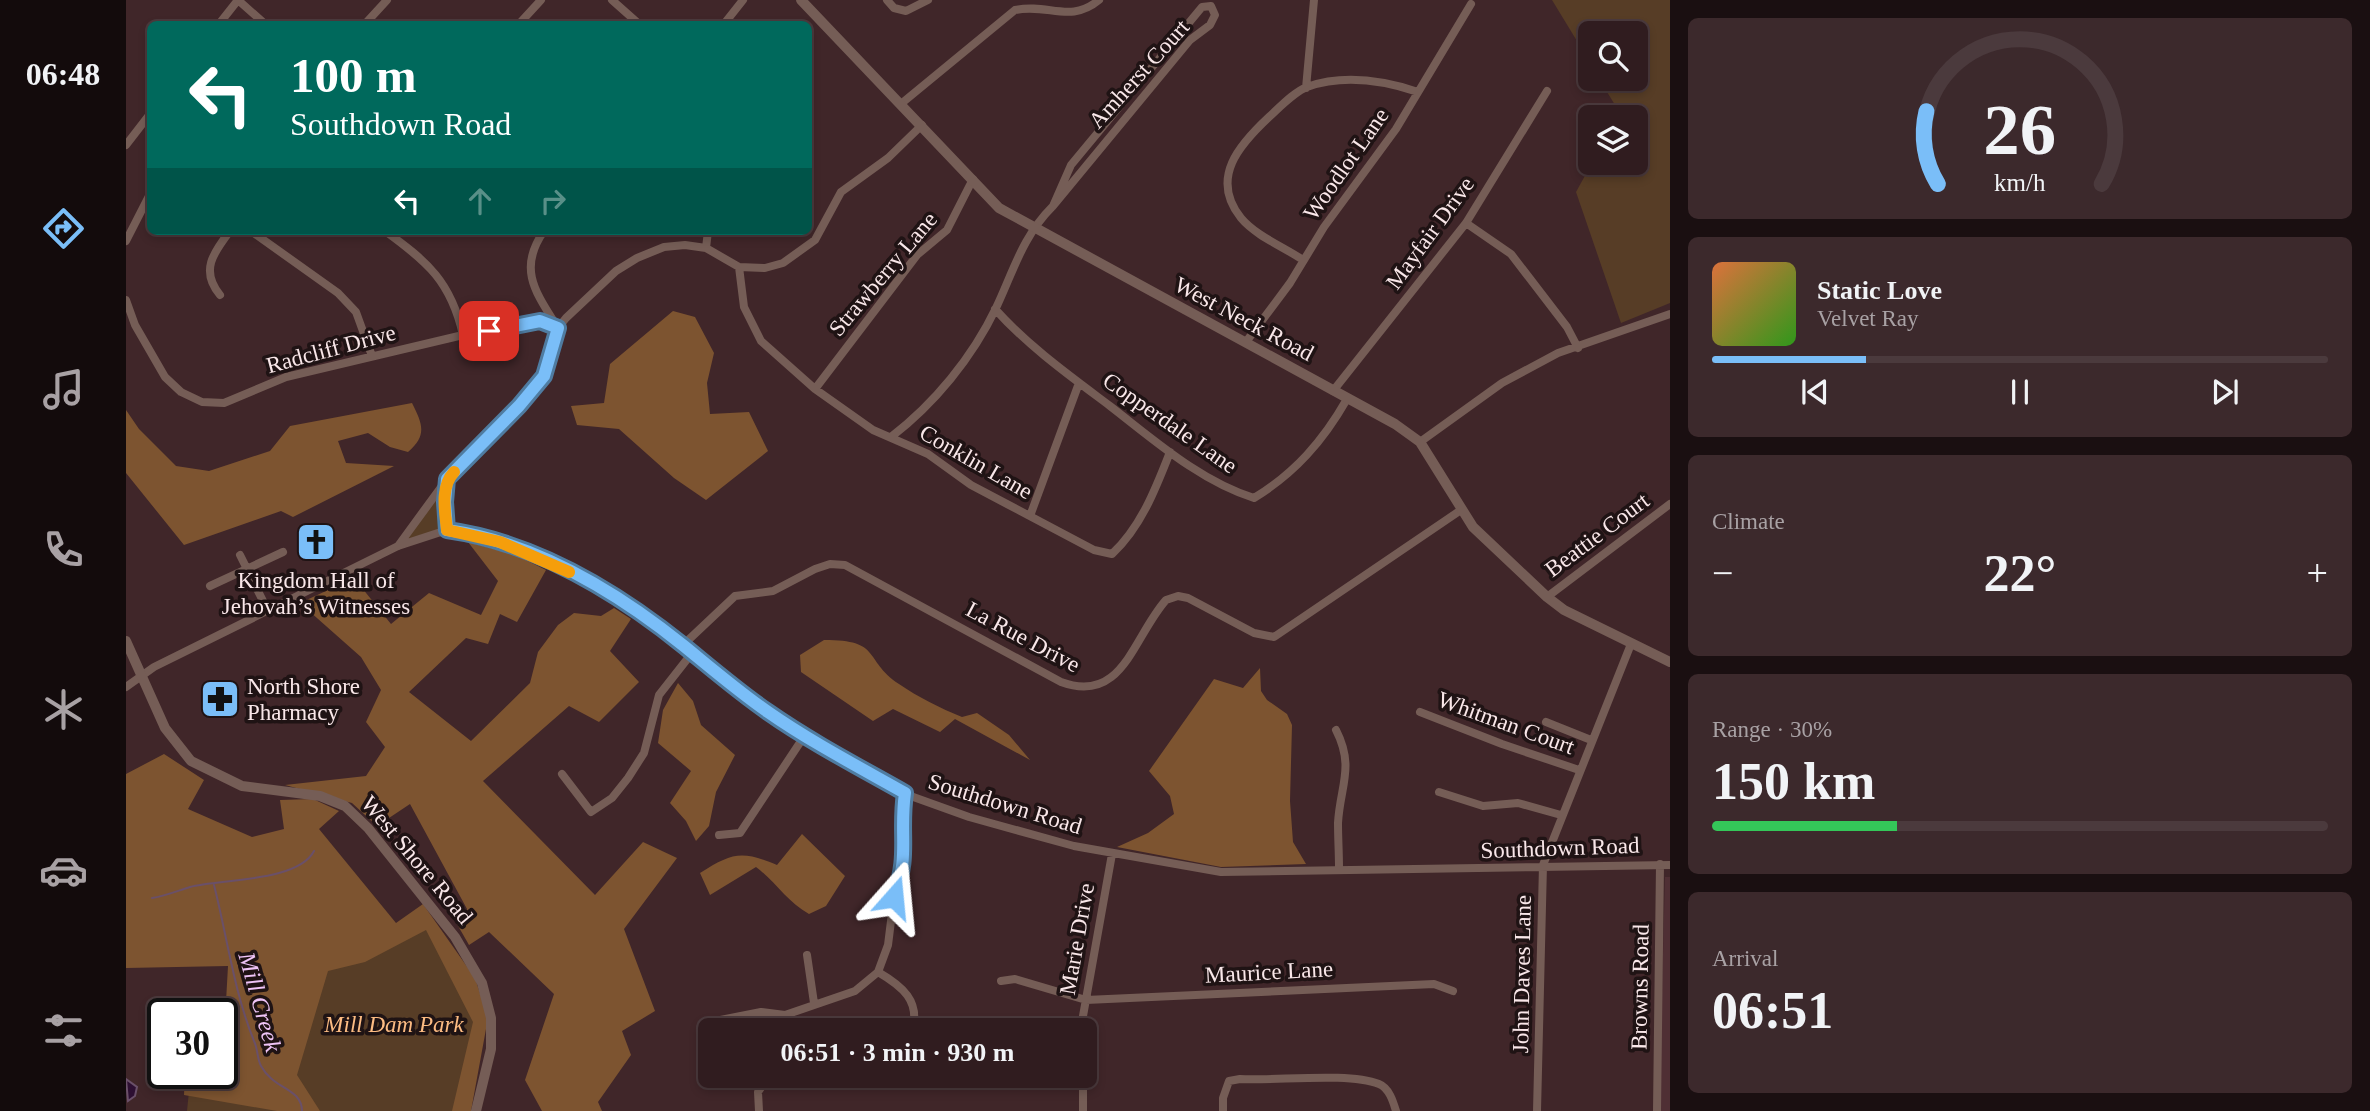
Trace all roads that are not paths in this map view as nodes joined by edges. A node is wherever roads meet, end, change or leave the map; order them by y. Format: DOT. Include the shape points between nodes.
graph roads {
  1 [pos="238,0"];
  2 [pos="387,0"];
  3 [pos="541,0"];
  4 [pos="612,0"];
  5 [pos="743,0"];
  6 [pos="801,0"];
  7 [pos="887,0"];
  8 [pos="928,0"];
  9 [pos="1099,0"];
  10 [pos="1314,0"];
  11 [pos="1471,5"];
  12 [pos="221,21"];
  13 [pos="262,21"];
  14 [pos="368,21"];
  15 [pos="522,21"];
  16 [pos="636,21"];
  17 [pos="726,21"];
  18 [pos="1306,88"];
  19 [pos="1547,91"];
  20 [pos="1418,92"];
  21 [pos="902,103"];
  22 [pos="147,118"];
  23 [pos="922,125"];
  24 [pos="126,145"];
  25 [pos="973,178"];
  26 [pos="147,200"];
  27 [pos="1053,206"];
  28 [pos="1466,223"];
  29 [pos="1033,226"];
  30 [pos="228,235"];
  31 [pos="257,235"];
  32 [pos="390,235"];
  33 [pos="540,235"];
  34 [pos="708,235"];
  35 [pos="126,241"];
  36 [pos="706,248"];
  37 [pos="1303,260"];
  38 [pos="739,267"];
  39 [pos="220,295"];
  40 [pos="126,300"];
  41 [pos="995,309"];
  42 [pos="1670,314"];
  43 [pos="558,328"];
  44 [pos="463,335"];
  45 [pos="1245,342"];
  46 [pos="1578,348"];
  47 [pos="372,356"];
  48 [pos="1079,383"];
  49 [pos="815,389"];
  50 [pos="1333,391"];
  51 [pos="1347,399"];
  52 [pos="891,437"];
  53 [pos="1420,442"];
  54 [pos="1170,452"];
  55 [pos="447,479"];
  56 [pos="1670,504"];
  57 [pos="1461,510"];
  58 [pos="1030,516"];
  59 [pos="447,530"];
  60 [pos="398,546"];
  61 [pos="283,552"];
  62 [pos="240,555"];
  63 [pos="246,569"];
  64 [pos="210,586"];
  65 [pos="1547,597"];
  66 [pos="268,611"];
  67 [pos="126,641"];
  68 [pos="1631,644"];
  69 [pos="683,645"];
  70 [pos="692,653"];
  71 [pos="1670,662"];
  72 [pos="142,674"];
  73 [pos="126,687"];
  74 [pos="1420,712"];
  75 [pos="1546,722"];
  76 [pos="1336,730"];
  77 [pos="805,735"];
  78 [pos="1591,740"];
  79 [pos="1580,770"];
  80 [pos="562,774"];
  81 [pos="1440,792"];
  82 [pos="905,793"];
  83 [pos="1561,815"];
  84 [pos="719,835"];
  85 [pos="1112,854"];
  86 [pos="1665,864"];
  87 [pos="1543,866"];
  88 [pos="1339,868"];
  89 [pos="807,955"];
  90 [pos="878,972"];
  91 [pos="1001,981"];
  92 [pos="1453,991"];
  93 [pos="1086,1000"];
  94 [pos="814,1003"];
  95 [pos="785,1015"];
  96 [pos="730,1018"];
  97 [pos="914,1018"];
  98 [pos="1084,1018"];
  99 [pos="760,1088"];
  100 [pos="1083,1088"];
  101 [pos="476,1111"];
  102 [pos="759,1111"];
  103 [pos="1083,1111"];
  104 [pos="1223,1111"];
  105 [pos="1396,1111"];
  106 [pos="1537,1111"];
  107 [pos="1657,1111"];
  1 -- 12 [label="street"];
  1 -- 13 [label="street"];
  2 -- 14 [label="street"];
  3 -- 15 [label="street"];
  4 -- 16 [label="street"];
  5 -- 17 [label="street"];
  6 -- 21 [label="street, West Neck Road"];
  7 -- 8 [label="street" via="906,11"];
  9 -- 21 [label="street" via="1076,13 1032,6 1015,10"];
  10 -- 18 [label="street"];
  11 -- 20 [label="street, Woodlot Lane"];
  18 -- 20 [label="street" via="1370,79"];
  18 -- 37 [label="street" via="1236,151 1228,185 1232,203 1252,228"];
  19 -- 28 [label="street, Mayfair Drive"];
  20 -- 37 [label="street, Woodlot Lane"];
  21 -- 23 [label="street, West Neck Road"];
  22 -- 24 [label="street"];
  23 -- 25 [label="street, West Neck Road"];
  23 -- 38 [label="street" via="841,192 815,240 801,254 765,268"];
  25 -- 29 [label="street, West Neck Road" via="999,208"];
  25 -- 49 [label="street, Strawberry Lane" via="947,230 917,255"];
  26 -- 35 [label="street"];
  27 -- 27 [label="street, Amherst Court" via="1190,40 1210,25 1215,15 1212,6 1202,7 1071,165"];
  27 -- 29 [label="street, Amherst Court"];
  28 -- 46 [label="street" via="1511,254"];
  28 -- 50 [label="street, Mayfair Drive"];
  29 -- 41 [label="street"];
  29 -- 45 [label="street, West Neck Road"];
  30 -- 39 [label="street" via="208,267"];
  31 -- 47 [label="street" via="338,293 356,312"];
  32 -- 44 [label="street" via="436,272 458,313"];
  33 -- 43 [label="street" via="531,251 529,268 538,295"];
  34 -- 36 [label="street"];
  36 -- 38 [label="street"];
  36 -- 43 [label="street" via="664,247 637,258 609,278"];
  37 -- 45 [label="street, Woodlot Lane"];
  38 -- 49 [label="street, Conklin Lane" via="744,307 761,341"];
  40 -- 47 [label="street, Radcliff Drive" via="165,377 202,402 224,403 286,377"];
  41 -- 48 [label="street, Copperdale Lane"];
  41 -- 52 [label="street" via="925,410"];
  42 -- 46 [label="street"];
  43 -- 44 [label="street, Radcliff Drive" via="540,321"];
  43 -- 55 [label="street" via="544,376"];
  44 -- 47 [label="street, Radcliff Drive"];
  45 -- 50 [label="street, West Neck Road"];
  46 -- 53 [label="street" via="1558,353 1503,383"];
  48 -- 54 [label="street, Copperdale Lane"];
  48 -- 58 [label="street"];
  49 -- 52 [label="street, Conklin Lane" via="873,430"];
  50 -- 51 [label="street, West Neck Road"];
  51 -- 53 [label="street, West Neck Road"];
  51 -- 54 [label="street, Copperdale Lane" via="1314,450 1254,498"];
  52 -- 58 [label="street, Conklin Lane" via="928,454 971,485"];
  53 -- 57 [label="street, West Neck Road"];
  54 -- 58 [label="street, Conklin Lane" via="1153,495 1127,540 1112,554 1094,550"];
  55 -- 59 [label="street"];
  55 -- 60 [label="street"];
  56 -- 65 [label="street, Beattie Court"];
  57 -- 65 [label="street, West Neck Road"];
  57 -- 69 [label="street, La Rue Drive" via="1274,637 1254,633 1188,598 1166,600 1118,672 1091,689 1061,682 845,565 816,569 773,592 735,596"];
  59 -- 60 [label="street"];
  59 -- 69 [label="street, Southdown Road" via="540,557 603,589"];
  60 -- 66 [label="street"];
  61 -- 63 [label="street"];
  62 -- 63 [label="street"];
  63 -- 64 [label="street"];
  63 -- 66 [label="street"];
  65 -- 68 [label="street, West Neck Road"];
  66 -- 72 [label="street"];
  67 -- 72 [label="street, West Shore Road"];
  68 -- 71 [label="street, West Neck Road"];
  68 -- 78 [label="street, John Daves Lane"];
  69 -- 70 [label="street, Southdown Road"];
  70 -- 77 [label="street, Southdown Road"];
  70 -- 80 [label="street" via="659,695 644,753 612,798 591,812"];
  72 -- 73 [label="street"];
  72 -- 101 [label="street, West Shore Road" via="168,734 191,761 242,786 339,802 361,821 438,914 475,968 490,1010 492,1049"];
  74 -- 79 [label="street, Whitman Court"];
  75 -- 78 [label="street, Whitman Court"];
  76 -- 88 [label="street" via="1345,746 1346,785 1338,820"];
  77 -- 82 [label="street, Southdown Road"];
  77 -- 84 [label="street" via="740,833"];
  78 -- 79 [label="street, John Daves Lane"];
  79 -- 83 [label="street, John Daves Lane"];
  81 -- 83 [label="street" via="1483,806 1518,803"];
  82 -- 85 [label="street, Southdown Road" via="969,817"];
  82 -- 90 [label="street" via="905,865"];
  83 -- 87 [label="street, John Daves Lane"];
  85 -- 88 [label="street, Southdown Road" via="1221,872"];
  85 -- 93 [label="street, Marie Drive"];
  86 -- 87 [label="street, Southdown Road"];
  86 -- 107 [label="street, Browns Road"];
  87 -- 88 [label="street, Southdown Road"];
  87 -- 106 [label="street, John Daves Lane"];
  89 -- 94 [label="street"];
  90 -- 94 [label="street" via="855,991"];
  90 -- 97 [label="street" via="911,997"];
  91 -- 93 [label="street, Maurice Lane" via="1015,979"];
  92 -- 93 [label="street, Maurice Lane" via="1434,984"];
  93 -- 98 [label="street, Marie Drive"];
  94 -- 95 [label="street"];
  95 -- 96 [label="street" via="761,1012"];
  99 -- 102 [label="street"];
  100 -- 103 [label="street"];
  104 -- 105 [label="street" via="1229,1082 1352,1080 1381,1084"];
}
